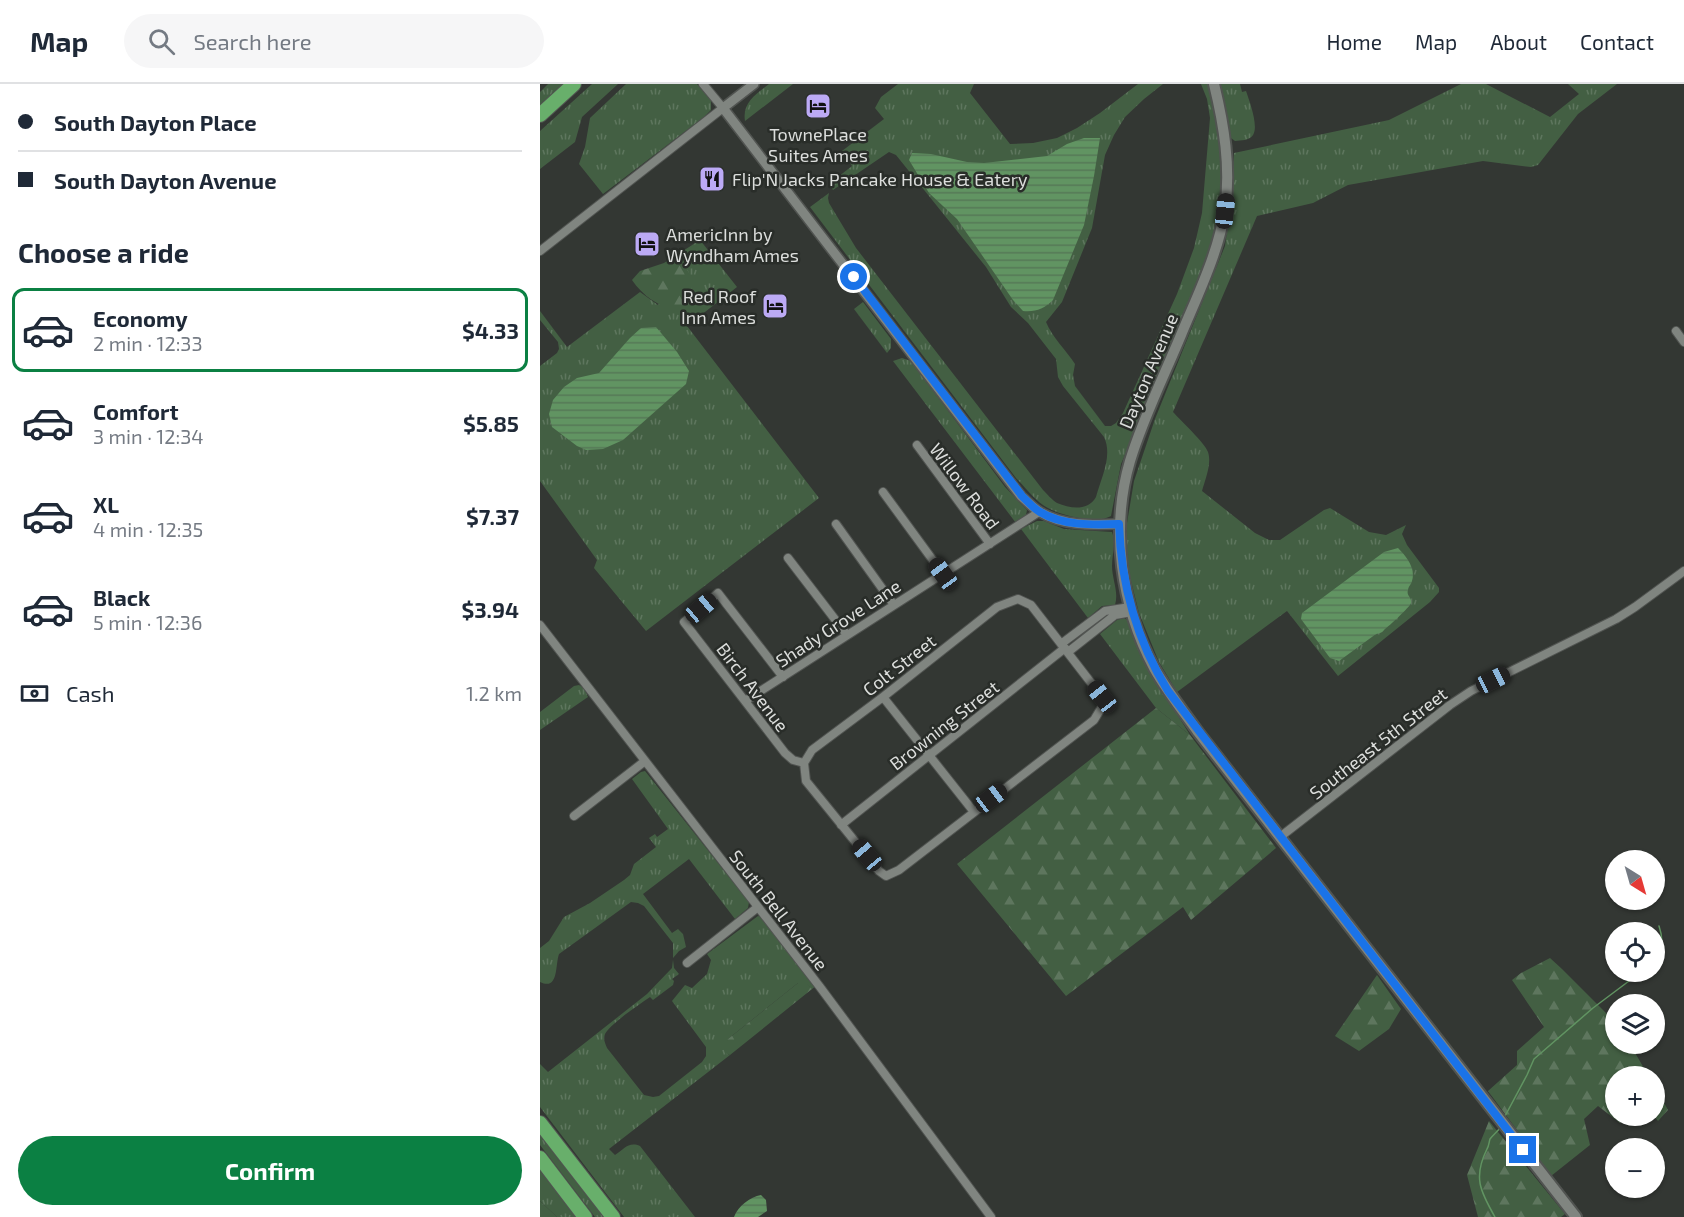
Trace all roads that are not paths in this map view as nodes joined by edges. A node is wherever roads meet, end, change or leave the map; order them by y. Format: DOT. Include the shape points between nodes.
graph roads {
  1 [pos="574,84"];
  2 [pos="703,84"];
  3 [pos="754,84"];
  4 [pos="1214,84"];
  5 [pos="723,108"];
  6 [pos="540,115"];
  7 [pos="540,251"];
  8 [pos="1676,331"];
  9 [pos="1684,342"];
  10 [pos="917,445"];
  11 [pos="884,492"];
  12 [pos="1039,512"];
  13 [pos="836,524"];
  14 [pos="1119,524"];
  15 [pos="990,544"];
  16 [pos="788,558"];
  17 [pos="1684,571"];
  18 [pos="943,574"];
  19 [pos="894,605"];
  20 [pos="1131,610"];
  21 [pos="540,625"];
  22 [pos="847,635"];
  23 [pos="1065,648"];
  24 [pos="783,677"];
  25 [pos="883,697"];
  26 [pos="745,701"];
  27 [pos="929,755"];
  28 [pos="645,761"];
  29 [pos="804,763"];
  30 [pos="974,812"];
  31 [pos="574,816"];
  32 [pos="841,825"];
  33 [pos="1281,837"];
  34 [pos="758,907"];
  35 [pos="687,963"];
  36 [pos="540,1123"];
  37 [pos="540,1158"];
  38 [pos="585,1217"];
  39 [pos="613,1217"];
  40 [pos="991,1217"];
  41 [pos="1576,1217"];
  1 -- 6 [label="highway"];
  2 -- 5 [label="street"];
  3 -- 5 [label="street"];
  4 -- 14 [label="main road, Dayton Avenue" via="1226,146 1225,211 1207,274 1142,427 1130,463"];
  5 -- 7 [label="street"];
  5 -- 12 [label="street" via="1022,496"];
  8 -- 9 [label="street"];
  10 -- 15 [label="street, Willow Road"];
  11 -- 18 [label="street"];
  12 -- 14 [label="street" via="1082,524"];
  12 -- 15 [label="street, Shady Grove Lane"];
  13 -- 19 [label="street"];
  14 -- 20 [label="main road, Dayton Avenue"];
  15 -- 18 [label="street, Shady Grove Lane"];
  16 -- 22 [label="street"];
  17 -- 33 [label="street, Southeast 5th Street" via="1616,619 1450,705"];
  18 -- 19 [label="street, Shady Grove Lane"];
  19 -- 22 [label="street, Shady Grove Lane"];
  20 -- 23 [label="street, Browning Street" via="1115,615"];
  20 -- 33 [label="main road, Dayton Avenue" via="1146,652 1168,691"];
  21 -- 28 [label="street, South Bell Avenue"];
  22 -- 24 [label="street, Shady Grove Lane"];
  23 -- 25 [label="street, Colt Street" via="1031,605 1018,599 997,607"];
  23 -- 27 [label="street, Browning Street"];
  23 -- 30 [label="street" via="1102,697 1103,705 1094,720"];
  24 -- 26 [label="street, Shady Grove Lane"];
  24 -- 26 [label="street, Birch Avenue" via="718,593 684,622"];
  25 -- 27 [label="street"];
  25 -- 29 [label="street, Colt Street" via="812,750"];
  26 -- 29 [label="street, Birch Avenue" via="784,753"];
  27 -- 30 [label="street"];
  27 -- 32 [label="street, Browning Street"];
  28 -- 31 [label="street"];
  28 -- 34 [label="street, South Bell Avenue"];
  29 -- 32 [label="street" via="806,781"];
  30 -- 32 [label="street" via="886,876"];
  33 -- 41 [label="main road, Dayton Avenue"];
  34 -- 35 [label="street"];
  34 -- 40 [label="street, South Bell Avenue"];
  36 -- 39 [label="highway"];
  37 -- 38 [label="highway"];
}
